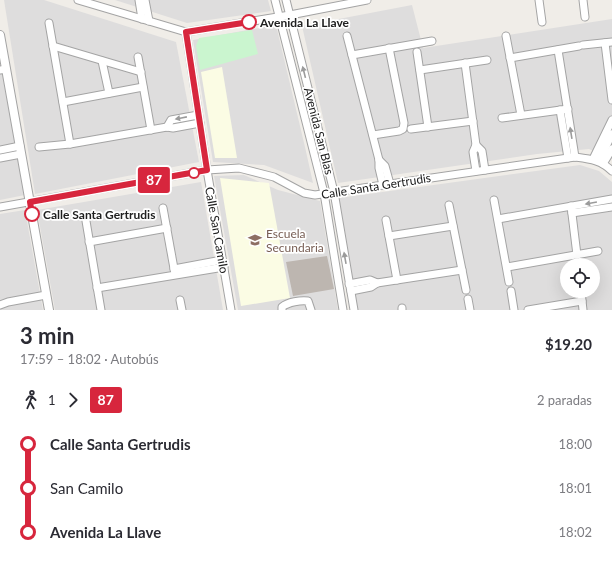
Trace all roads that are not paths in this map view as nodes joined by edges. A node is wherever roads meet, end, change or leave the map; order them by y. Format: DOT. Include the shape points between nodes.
graph roads {
  1 [pos="78,0"];
  2 [pos="139,0"];
  3 [pos="145,0"];
  4 [pos="275,0"];
  5 [pos="286,0"];
  6 [pos="367,0"];
  7 [pos="539,0"];
  8 [pos="583,0"];
  9 [pos="88,2"];
  10 [pos="97,3"];
  11 [pos="290,15"];
  12 [pos="280,17"];
  13 [pos="585,17"];
  14 [pos="146,20"];
  15 [pos="542,22"];
  16 [pos="49,23"];
  17 [pos="186,32"];
  18 [pos="0,35"];
  19 [pos="347,36"];
  20 [pos="506,36"];
  21 [pos="432,41"];
  22 [pos="609,43"];
  23 [pos="53,46"];
  24 [pos="389,48"];
  25 [pos="558,50"];
  26 [pos="417,52"];
  27 [pos="352,55"];
  28 [pos="138,57"];
  29 [pos="510,58"];
  30 [pos="487,60"];
  31 [pos="102,61"];
  32 [pos="465,63"];
  33 [pos="420,70"];
  34 [pos="141,72"];
  35 [pos="3,73"];
  36 [pos="143,87"];
  37 [pos="611,87"];
  38 [pos="109,94"];
  39 [pos="612,100"];
  40 [pos="63,102"];
  41 [pos="564,109"];
  42 [pos="198,115"];
  43 [pos="520,115"];
  44 [pos="502,118"];
  45 [pos="612,120"];
  46 [pos="473,121"];
  47 [pos="200,123"];
  48 [pos="166,127"];
  49 [pos="428,127"];
  50 [pos="411,129"];
  51 [pos="151,130"];
  52 [pos="612,134"];
  53 [pos="373,135"];
  54 [pos="70,144"];
  55 [pos="476,145"];
  56 [pos="20,146"];
  57 [pos="39,147"];
  58 [pos="612,149"];
  59 [pos="0,150"];
  60 [pos="21,154"];
  61 [pos="0,158"];
  62 [pos="572,158"];
  63 [pos="599,162"];
  64 [pos="611,169"];
  65 [pos="207,170"];
  66 [pos="485,170"];
  67 [pos="476,171"];
  68 [pos="386,184"];
  69 [pos="334,192"];
  70 [pos="324,193"];
  71 [pos="612,199"];
  72 [pos="494,200"];
  73 [pos="30,202"];
  74 [pos="449,204"];
  75 [pos="0,207"];
  76 [pos="612,207"];
  77 [pos="163,208"];
  78 [pos="571,210"];
  79 [pos="498,219"];
  80 [pos="386,220"];
  81 [pos="86,222"];
  82 [pos="453,226"];
  83 [pos="167,228"];
  84 [pos="389,236"];
  85 [pos="89,242"];
  86 [pos="598,251"];
  87 [pos="577,255"];
  88 [pos="223,263"];
  89 [pos="507,267"];
  90 [pos="462,270"];
  91 [pos="175,272"];
  92 [pos="397,280"];
  93 [pos="509,282"];
  94 [pos="350,287"];
  95 [pos="97,288"];
  96 [pos="466,290"];
  97 [pos="511,291"];
  98 [pos="46,295"];
  99 [pos="582,298"];
  100 [pos="468,299"];
  101 [pos="180,300"];
  102 [pos="582,301"];
  103 [pos="0,305"];
  104 [pos="49,310"];
  105 [pos="101,310"];
  106 [pos="182,310"];
  107 [pos="231,310"];
  108 [pos="282,310"];
  109 [pos="311,310"];
  110 [pos="343,310"];
  111 [pos="354,310"];
  112 [pos="470,310"];
  113 [pos="514,310"];
  114 [pos="528,310"];
  115 [pos="583,310"];
  1 -- 9 [label="street"];
  2 -- 14 [label="street"];
  3 -- 14 [label="street"];
  4 -- 12 [label="street, Avenida San Blas"];
  5 -- 11 [label="street, Avenida San Blas"];
  6 -- 11 [label="street"];
  7 -- 15 [label="street"];
  8 -- 13 [label="street"];
  9 -- 10 [label="street"];
  10 -- 14 [label="street"];
  11 -- 12 [label="street"];
  69 -- 11 [label="street, Avenida San Blas, one-way"];
  12 -- 17 [label="street"];
  12 -- 70 [label="street, Avenida San Blas"];
  14 -- 17 [label="street"];
  16 -- 23 [label="street"];
  17 -- 42 [label="street, Calle San Camilo"];
  18 -- 35 [label="street"];
  19 -- 27 [label="street"];
  20 -- 29 [label="street"];
  21 -- 24 [label="street"];
  22 -- 25 [label="street"];
  22 -- 37 [label="street"];
  23 -- 31 [label="street"];
  23 -- 40 [label="street"];
  24 -- 27 [label="street"];
  24 -- 53 [label="street" via="404,123 403,129"];
  25 -- 29 [label="street"];
  25 -- 41 [label="street"];
  26 -- 33 [label="street"];
  27 -- 53 [label="street"];
  28 -- 34 [label="street"];
  29 -- 43 [label="street"];
  30 -- 32 [label="street"];
  31 -- 34 [label="street"];
  31 -- 38 [label="street"];
  32 -- 33 [label="street"];
  32 -- 46 [label="street"];
  33 -- 49 [label="street"];
  34 -- 36 [label="street"];
  35 -- 56 [label="street"];
  36 -- 38 [label="street"];
  36 -- 51 [label="street"];
  37 -- 39 [label="street"];
  38 -- 40 [label="street"];
  40 -- 54 [label="street"];
  41 -- 43 [label="street"];
  41 -- 62 [label="street"];
  42 -- 47 [label="street, Calle San Camilo"];
  42 -- 48 [label="street, one-way" via="171,120"];
  43 -- 44 [label="street"];
  45 -- 63 [label="street"];
  46 -- 49 [label="street"];
  46 -- 55 [label="street"];
  47 -- 48 [label="street"];
  47 -- 65 [label="street, Calle San Camilo"];
  48 -- 51 [label="street"];
  49 -- 50 [label="street"];
  51 -- 54 [label="street"];
  52 -- 63 [label="street"];
  53 -- 68 [label="street" via="379,160 385,166"];
  54 -- 57 [label="street"];
  55 -- 66 [label="street" via="482,151"];
  55 -- 67 [label="street" via="473,152"];
  56 -- 59 [label="street"];
  56 -- 60 [label="street"];
  58 -- 63 [label="street"];
  60 -- 61 [label="street"];
  60 -- 73 [label="street"];
  62 -- 63 [label="street, Calle Santa Gertrudis"];
  62 -- 66 [label="street, Calle Santa Gertrudis"];
  63 -- 64 [label="street, Calle Santa Gertrudis"];
  65 -- 70 [label="street, Calle Santa Gertrudis" via="239,168 274,177 304,193"];
  65 -- 73 [label="street, Calle Santa Gertrudis"];
  65 -- 88 [label="street, Calle San Camilo"];
  66 -- 67 [label="street, Calle Santa Gertrudis"];
  67 -- 68 [label="street, Calle Santa Gertrudis"];
  68 -- 69 [label="street, Calle Santa Gertrudis"];
  69 -- 70 [label="street, Calle Santa Gertrudis"];
  94 -- 69 [label="street, Avenida San Blas, one-way"];
  70 -- 110 [label="street, Avenida San Blas"];
  71 -- 78 [label="street, one-way"];
  72 -- 79 [label="street"];
  73 -- 75 [label="street, Calle Santa Gertrudis"];
  73 -- 98 [label="street"];
  74 -- 82 [label="street"];
  76 -- 78 [label="street"];
  77 -- 83 [label="street"];
  78 -- 79 [label="street"];
  78 -- 87 [label="street"];
  79 -- 89 [label="street"];
  80 -- 84 [label="street"];
  81 -- 85 [label="street"];
  82 -- 84 [label="street"];
  82 -- 90 [label="street"];
  83 -- 85 [label="street"];
  83 -- 91 [label="street"];
  84 -- 92 [label="street"];
  85 -- 95 [label="street"];
  86 -- 87 [label="street"];
  87 -- 89 [label="street"];
  88 -- 91 [label="street"];
  88 -- 107 [label="street, Calle San Camilo"];
  89 -- 93 [label="street"];
  90 -- 92 [label="street"];
  90 -- 96 [label="street"];
  91 -- 95 [label="street"];
  92 -- 94 [label="street" via="376,283 371,287"];
  94 -- 111 [label="street, Avenida San Blas"];
  95 -- 105 [label="street"];
  97 -- 113 [label="street"];
  98 -- 103 [label="street"];
  98 -- 104 [label="street"];
  99 -- 102 [label="street"];
  100 -- 112 [label="street"];
  101 -- 106 [label="street"];
  102 -- 114 [label="street"];
  102 -- 115 [label="street"];
  108 -- 109 [label="street" via="286,304 304,301 308,302"];
}
